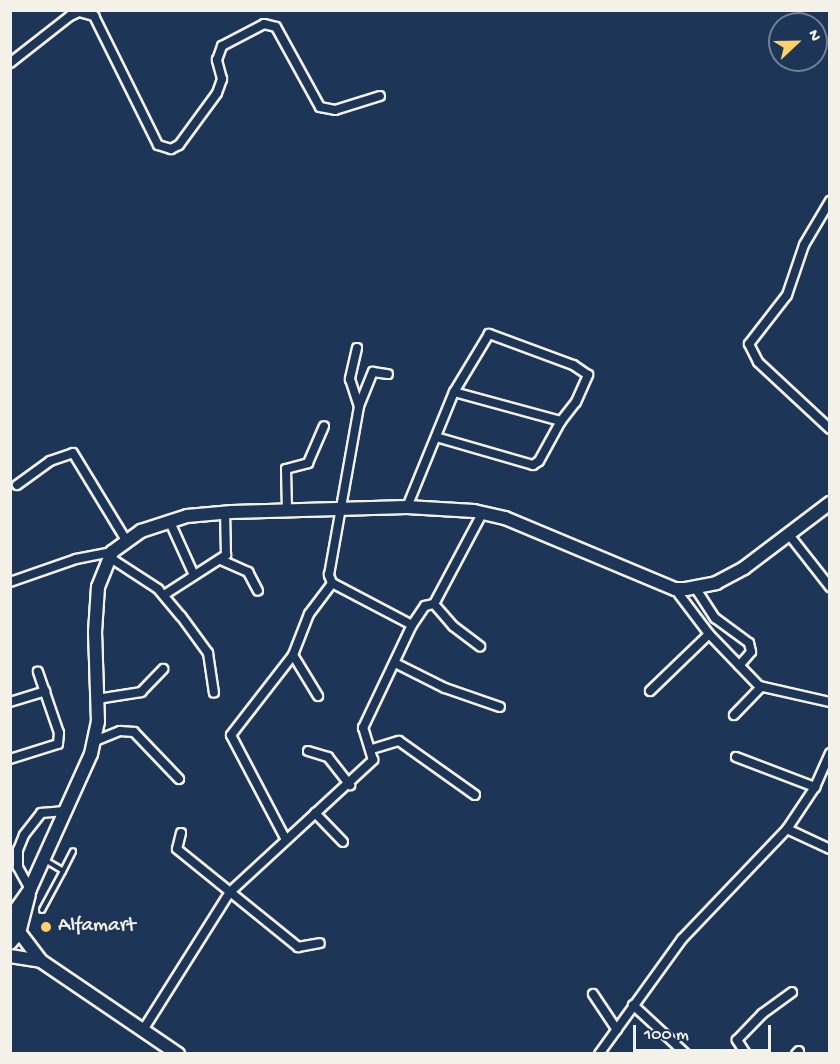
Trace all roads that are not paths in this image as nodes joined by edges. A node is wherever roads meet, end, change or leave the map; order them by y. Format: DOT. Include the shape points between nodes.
graph roads {
  1 [pos="10,63"];
  2 [pos="380,96"];
  3 [pos="830,201"];
  4 [pos="357,348"];
  5 [pos="388,374"];
  6 [pos="454,392"];
  7 [pos="359,406"];
  8 [pos="561,421"];
  9 [pos="324,426"];
  10 [pos="830,429"];
  11 [pos="436,436"];
  12 [pos="17,485"];
  13 [pos="830,503"];
  14 [pos="407,507"];
  15 [pos="342,508"];
  16 [pos="287,510"];
  17 [pos="225,512"];
  18 [pos="483,513"];
  19 [pos="169,520"];
  20 [pos="789,536"];
  21 [pos="126,540"];
  22 [pos="111,555"];
  23 [pos="221,560"];
  24 [pos="194,573"];
  25 [pos="10,582"];
  26 [pos="332,583"];
  27 [pos="830,587"];
  28 [pos="675,589"];
  29 [pos="696,589"];
  30 [pos="258,591"];
  31 [pos="164,595"];
  32 [pos="434,604"];
  33 [pos="412,625"];
  34 [pos="709,634"];
  35 [pos="480,646"];
  36 [pos="293,655"];
  37 [pos="395,663"];
  38 [pos="739,666"];
  39 [pos="163,669"];
  40 [pos="38,672"];
  41 [pos="760,687"];
  42 [pos="45,691"];
  43 [pos="650,691"];
  44 [pos="214,693"];
  45 [pos="318,696"];
  46 [pos="98,699"];
  47 [pos="10,702"];
  48 [pos="830,702"];
  49 [pos="500,707"];
  50 [pos="735,715"];
  51 [pos="95,741"];
  52 [pos="372,749"];
  53 [pos="308,751"];
  54 [pos="830,753"];
  55 [pos="736,758"];
  56 [pos="10,759"];
  57 [pos="179,779"];
  58 [pos="350,785"];
  59 [pos="814,787"];
  60 [pos="475,795"];
  61 [pos="65,811"];
  62 [pos="315,813"];
  63 [pos="787,829"];
  64 [pos="181,833"];
  65 [pos="285,838"];
  66 [pos="343,842"];
  67 [pos="830,849"];
  68 [pos="73,851"];
  69 [pos="45,860"];
  70 [pos="63,871"];
  71 [pos="30,891"];
  72 [pos="230,892"];
  73 [pos="42,910"];
  74 [pos="10,919"];
  75 [pos="19,933"];
  76 [pos="10,943"];
  77 [pos="320,943"];
  78 [pos="10,956"];
  79 [pos="40,961"];
  80 [pos="792,992"];
  81 [pos="592,994"];
  82 [pos="633,1005"];
  83 [pos="143,1030"];
  84 [pos="616,1030"];
  85 [pos="178,1053"];
  86 [pos="600,1053"];
  87 [pos="686,1053"];
  88 [pos="746,1053"];
  1 -- 2 [label="street" via="70,16 79,12 94,16 158,145 171,150 179,145 217,93 222,79 217,60 222,46 264,24 276,27 320,107 334,110"];
  3 -- 10 [label="street" via="804,245 787,295 750,344 758,362"];
  4 -- 7 [label="street" via="350,380"];
  5 -- 7 [label="street" via="373,372"];
  6 -- 8 [label="street"];
  6 -- 8 [label="street" via="485,337 493,334 586,372 588,380"];
  6 -- 11 [label="street"];
  7 -- 15 [label="street"];
  8 -- 11 [label="street" via="533,465"];
  9 -- 16 [label="street" via="308,463 286,469"];
  11 -- 14 [label="street"];
  12 -- 21 [label="street" via="50,461 73,453"];
  13 -- 20 [label="main road"];
  14 -- 15 [label="main road"];
  14 -- 18 [label="main road"];
  15 -- 16 [label="main road"];
  15 -- 26 [label="street" via="329,575"];
  16 -- 17 [label="main road"];
  17 -- 19 [label="main road"];
  17 -- 23 [label="street" via="227,551"];
  18 -- 28 [label="main road"];
  18 -- 32 [label="street"];
  19 -- 21 [label="main road"];
  19 -- 24 [label="street"];
  20 -- 27 [label="street"];
  20 -- 29 [label="main road" via="728,578"];
  21 -- 22 [label="main road"];
  22 -- 25 [label="street" via="76,559"];
  22 -- 31 [label="street"];
  22 -- 46 [label="main road" via="95,609"];
  23 -- 24 [label="street"];
  23 -- 30 [label="street" via="248,572"];
  24 -- 31 [label="street"];
  26 -- 33 [label="street"];
  26 -- 36 [label="street" via="309,614"];
  28 -- 29 [label="main road"];
  28 -- 34 [label="street"];
  29 -- 38 [label="street" via="715,618 752,647"];
  31 -- 44 [label="street" via="208,653"];
  32 -- 33 [label="street" via="425,606"];
  32 -- 35 [label="street" via="453,626"];
  33 -- 37 [label="street"];
  34 -- 38 [label="street"];
  34 -- 43 [label="street"];
  36 -- 45 [label="street"];
  36 -- 65 [label="street" via="231,735"];
  37 -- 49 [label="street" via="445,688"];
  37 -- 52 [label="street" via="363,728"];
  38 -- 41 [label="street"];
  39 -- 46 [label="street" via="141,692"];
  40 -- 42 [label="street"];
  41 -- 48 [label="street"];
  41 -- 50 [label="street"];
  42 -- 47 [label="street"];
  42 -- 56 [label="street" via="59,733 58,744"];
  46 -- 51 [label="main road"];
  51 -- 57 [label="street" via="120,731 134,732"];
  51 -- 61 [label="main road"];
  52 -- 58 [label="street" via="374,756 369,767"];
  52 -- 60 [label="street" via="399,741"];
  53 -- 58 [label="street" via="328,757"];
  54 -- 59 [label="street"];
  55 -- 59 [label="street"];
  58 -- 62 [label="street"];
  59 -- 63 [label="street"];
  61 -- 69 [label="main road"];
  61 -- 71 [label="street" via="41,813 24,835 18,850 18,867"];
  62 -- 65 [label="street"];
  62 -- 66 [label="street"];
  63 -- 67 [label="street"];
  63 -- 82 [label="street" via="682,939"];
  64 -- 72 [label="street" via="177,849"];
  65 -- 72 [label="street"];
  68 -- 70 [label="lane"];
  69 -- 70 [label="lane"];
  69 -- 71 [label="main road"];
  70 -- 73 [label="lane"];
  71 -- 74 [label="main road"];
  71 -- 75 [label="main road"];
  72 -- 77 [label="street" via="297,947"];
  72 -- 83 [label="street"];
  74 -- 75 [label="main road"];
  75 -- 76 [label="main road"];
  75 -- 79 [label="main road"];
  78 -- 79 [label="main road"];
  79 -- 83 [label="main road"];
  80 -- 88 [label="street" via="762,1014 737,1040"];
  81 -- 84 [label="street"];
  82 -- 84 [label="street"];
  82 -- 87 [label="street"];
  83 -- 85 [label="main road"];
  84 -- 86 [label="street"];
}
